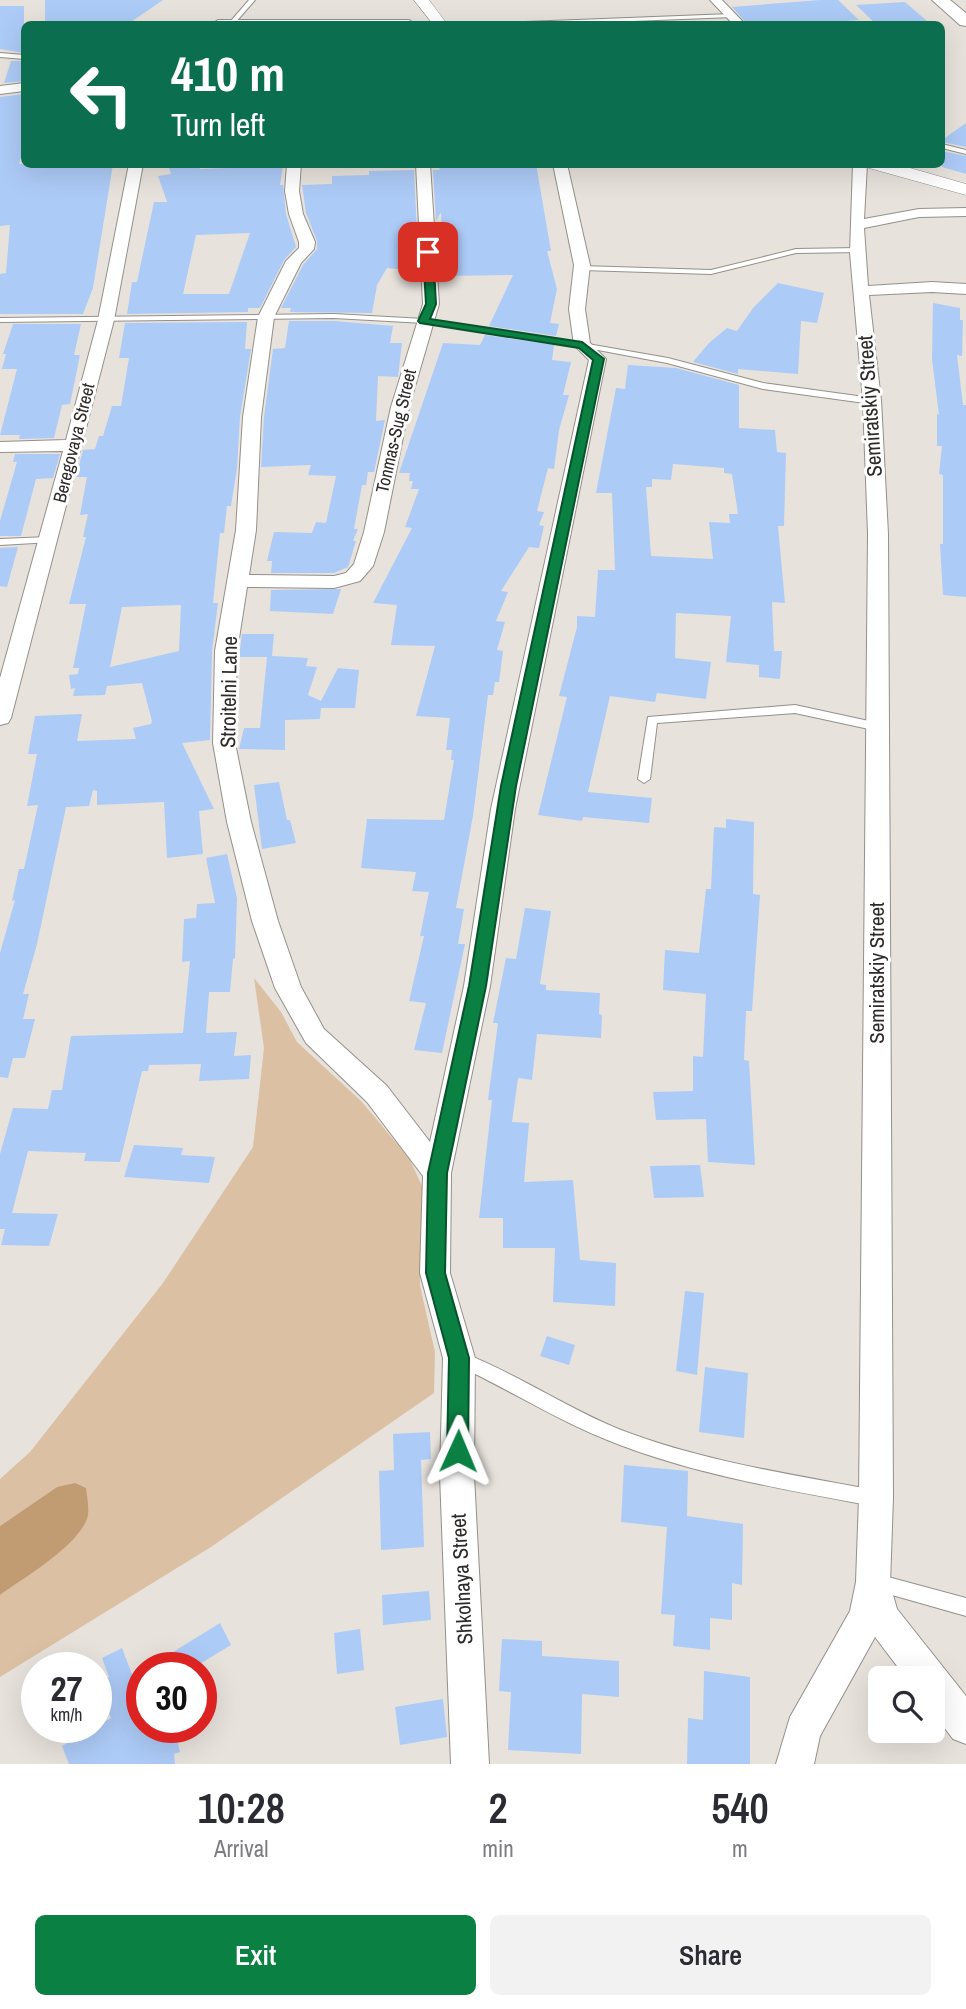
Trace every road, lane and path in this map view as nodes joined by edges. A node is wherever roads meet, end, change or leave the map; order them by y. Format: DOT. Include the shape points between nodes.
graph roads {
  1 [pos="252,0"];
  2 [pos="421,0"];
  3 [pos="716,0"];
  4 [pos="940,0"];
  5 [pos="735,20"];
  6 [pos="234,21"];
  7 [pos="438,21"];
  8 [pos="682,21"];
  9 [pos="966,21"];
  10 [pos="0,55"];
  11 [pos="21,57"];
  12 [pos="21,87"];
  13 [pos="0,90"];
  14 [pos="945,147"];
  15 [pos="966,152"];
  16 [pos="135,168"];
  17 [pos="294,168"];
  18 [pos="423,168"];
  19 [pos="561,168"];
  20 [pos="860,168"];
  21 [pos="889,168"];
  22 [pos="966,190"];
  23 [pos="966,212"];
  24 [pos="858,238"];
  25 [pos="582,268"];
  26 [pos="966,289"];
  27 [pos="860,290"];
  28 [pos="266,317"];
  29 [pos="0,320"];
  30 [pos="106,320"];
  31 [pos="424,321"];
  32 [pos="582,345"];
  33 [pos="872,401"];
  34 [pos="74,445"];
  35 [pos="0,447"];
  36 [pos="49,540"];
  37 [pos="0,542"];
  38 [pos="236,581"];
  39 [pos="0,718"];
  40 [pos="878,727"];
  41 [pos="644,779"];
  42 [pos="437,1173"];
  43 [pos="459,1358"];
  44 [pos="876,1498"];
  45 [pos="873,1582"];
  46 [pos="966,1607"];
  47 [pos="919,1666"];
  48 [pos="945,1699"];
  49 [pos="966,1726"];
  50 [pos="470,1764"];
  51 [pos="795,1764"];
  1 -- 6 [label="lane"];
  2 -- 7 [label="street"];
  3 -- 5 [label="street"];
  4 -- 9 [label="main road"];
  5 -- 8 [label="lane"];
  10 -- 11 [label="lane"];
  12 -- 13 [label="street"];
  14 -- 15 [label="lane"];
  16 -- 30 [label="street, Beregovaya Street"];
  17 -- 28 [label="street, Stroitelni Lane" via="292,191 307,236 306,249 294,261"];
  18 -- 31 [label="street, Tonmas-Sug Street" via="431,304"];
  19 -- 25 [label="street, Shkolnaya Street"];
  20 -- 24 [label="street, Semiratskiy Street"];
  21 -- 22 [label="street"];
  23 -- 24 [label="street" via="919,213"];
  24 -- 25 [label="lane" via="711,272"];
  24 -- 27 [label="street, Semiratskiy Street"];
  25 -- 32 [label="street, Shkolnaya Street" via="577,309"];
  26 -- 27 [label="street"];
  27 -- 33 [label="street, Semiratskiy Street"];
  28 -- 30 [label="lane"];
  28 -- 31 [label="lane"];
  28 -- 38 [label="street, Stroitelni Lane" via="252,417 246,530"];
  29 -- 30 [label="lane"];
  30 -- 34 [label="street, Beregovaya Street"];
  31 -- 32 [label="lane"];
  31 -- 38 [label="street, Tonmas-Sug Street" via="400,407 374,532 359,572 334,582"];
  32 -- 33 [label="lane" via="763,386"];
  32 -- 42 [label="street, Shkolnaya Street" via="598,359 506,797 477,986"];
  33 -- 40 [label="street, Semiratskiy Street" via="878,534"];
  34 -- 35 [label="street"];
  34 -- 36 [label="street, Beregovaya Street"];
  36 -- 37 [label="lane"];
  36 -- 39 [label="street, Beregovaya Street"];
  38 -- 42 [label="street, Stroitelni Lane" via="226,651 225,743 239,822 288,988 315,1036 377,1094"];
  40 -- 41 [label="lane" via="795,709 652,720"];
  40 -- 44 [label="street, Semiratskiy Street"];
  42 -- 43 [label="street, Shkolnaya Street" via="435,1273"];
  43 -- 44 [label="lane" via="587,1424 667,1452 744,1474"];
  43 -- 50 [label="street, Shkolnaya Street" via="457,1475"];
  44 -- 45 [label="street, Semiratskiy Street"];
  45 -- 46 [label="lane"];
  45 -- 47 [label="street" via="882,1618"];
  45 -- 51 [label="street, Semiratskiy Street" via="867,1616 803,1730"];
  48 -- 49 [label="street"];
}
